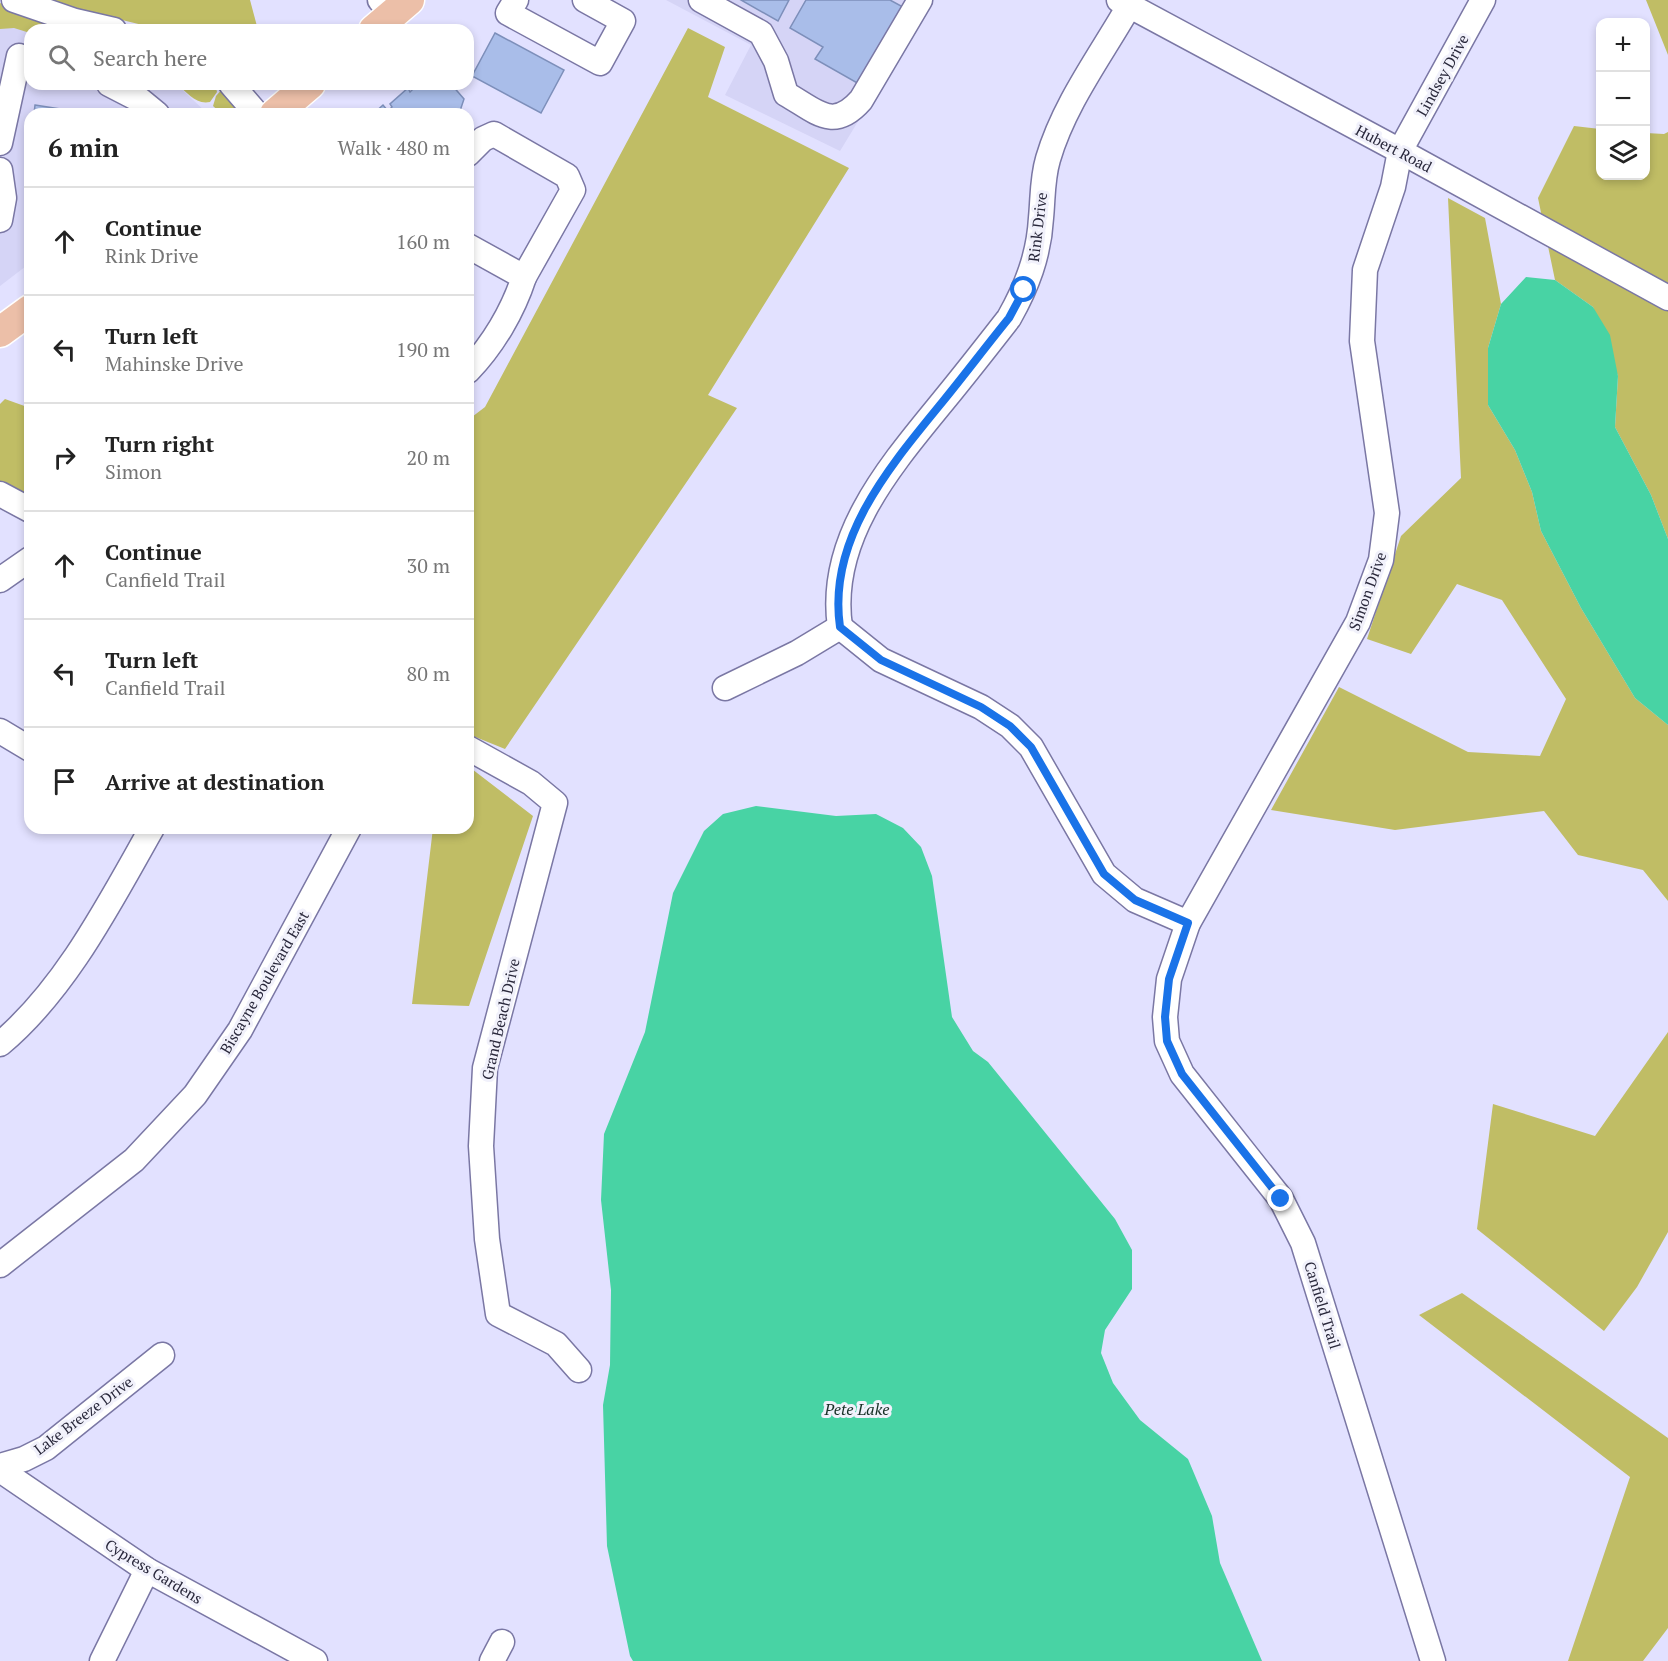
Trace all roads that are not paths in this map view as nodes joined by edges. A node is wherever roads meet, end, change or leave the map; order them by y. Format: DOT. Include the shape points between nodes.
graph roads {
  1 [pos="14,0"];
  2 [pos="516,0"];
  3 [pos="585,0"];
  4 [pos="701,0"];
  5 [pos="1483,0"];
  6 [pos="917,1"];
  7 [pos="1124,3"];
  8 [pos="88,24"];
  9 [pos="16,55"];
  10 [pos="121,90"];
  11 [pos="236,90"];
  12 [pos="303,90"];
  13 [pos="150,108"];
  14 [pos="252,108"];
  15 [pos="282,108"];
  16 [pos="0,143"];
  17 [pos="474,148"];
  18 [pos="1400,151"];
  19 [pos="0,170"];
  20 [pos="0,220"];
  21 [pos="474,249"];
  22 [pos="524,277"];
  23 [pos="1668,298"];
  24 [pos="24,315"];
  25 [pos="0,333"];
  26 [pos="474,365"];
  27 [pos="0,494"];
  28 [pos="24,507"];
  29 [pos="24,563"];
  30 [pos="0,580"];
  31 [pos="840,627"];
  32 [pos="725,688"];
  33 [pos="0,732"];
  34 [pos="24,746"];
  35 [pos="474,751"];
  36 [pos="149,834"];
  37 [pos="347,834"];
  38 [pos="1188,923"];
  39 [pos="1169,979"];
  40 [pos="0,1044"];
  41 [pos="0,1265"];
  42 [pos="162,1354"];
  43 [pos="579,1370"];
  44 [pos="0,1468"];
  45 [pos="147,1570"];
  46 [pos="304,1658"];
  47 [pos="102,1661"];
  48 [pos="1433,1661"];
  1 -- 8 [label="street"];
  2 -- 3 [label="street" via="508,13 600,63 623,21"];
  4 -- 6 [label="street" via="761,33 776,61 786,94 826,117 837,119 850,113 861,100"];
  5 -- 18 [label="street, Lindsey Drive"];
  7 -- 18 [label="street, Hubert Road"];
  7 -- 31 [label="street, Rink Drive" via="1053,143 1043,183 1036,257 1024,290 1009,318 882,480 858,520 842,565 837,602"];
  9 -- 16 [label="street"];
  10 -- 13 [label="street"];
  11 -- 14 [label="street"];
  12 -- 15 [label="main road"];
  17 -- 22 [label="street" via="494,134 567,176 573,190"];
  18 -- 23 [label="street, Hubert Road"];
  18 -- 38 [label="street, Simon Drive" via="1393,187 1365,270 1361,300 1362,341 1387,513 1381,560 1358,622"];
  19 -- 20 [label="street" via="4,198"];
  21 -- 22 [label="street"];
  22 -- 26 [label="street" via="517,298"];
  24 -- 25 [label="main road"];
  27 -- 28 [label="street"];
  29 -- 30 [label="street"];
  31 -- 32 [label="street"];
  31 -- 38 [label="street" via="881,660 981,707 1010,726 1031,747 1104,874 1135,900"];
  33 -- 34 [label="street"];
  35 -- 43 [label="street, Grand Beach Drive" via="531,783 555,803 485,1068 481,1146 498,1314 556,1344"];
  36 -- 40 [label="street" via="85,946 16,1031"];
  37 -- 41 [label="street, Biscayne Boulevard East" via="240,1030 195,1095 134,1160"];
  38 -- 39 [label="street, Simon Drive"];
  39 -- 48 [label="street, Canfield Trail" via="1167,1041 1182,1074 1281,1199 1303,1243"];
  42 -- 44 [label="street, Lake Breeze Drive" via="46,1448"];
  44 -- 45 [label="street, Cypress Gardens"];
  45 -- 46 [label="street, Cypress Gardens"];
  45 -- 47 [label="street"];
}
